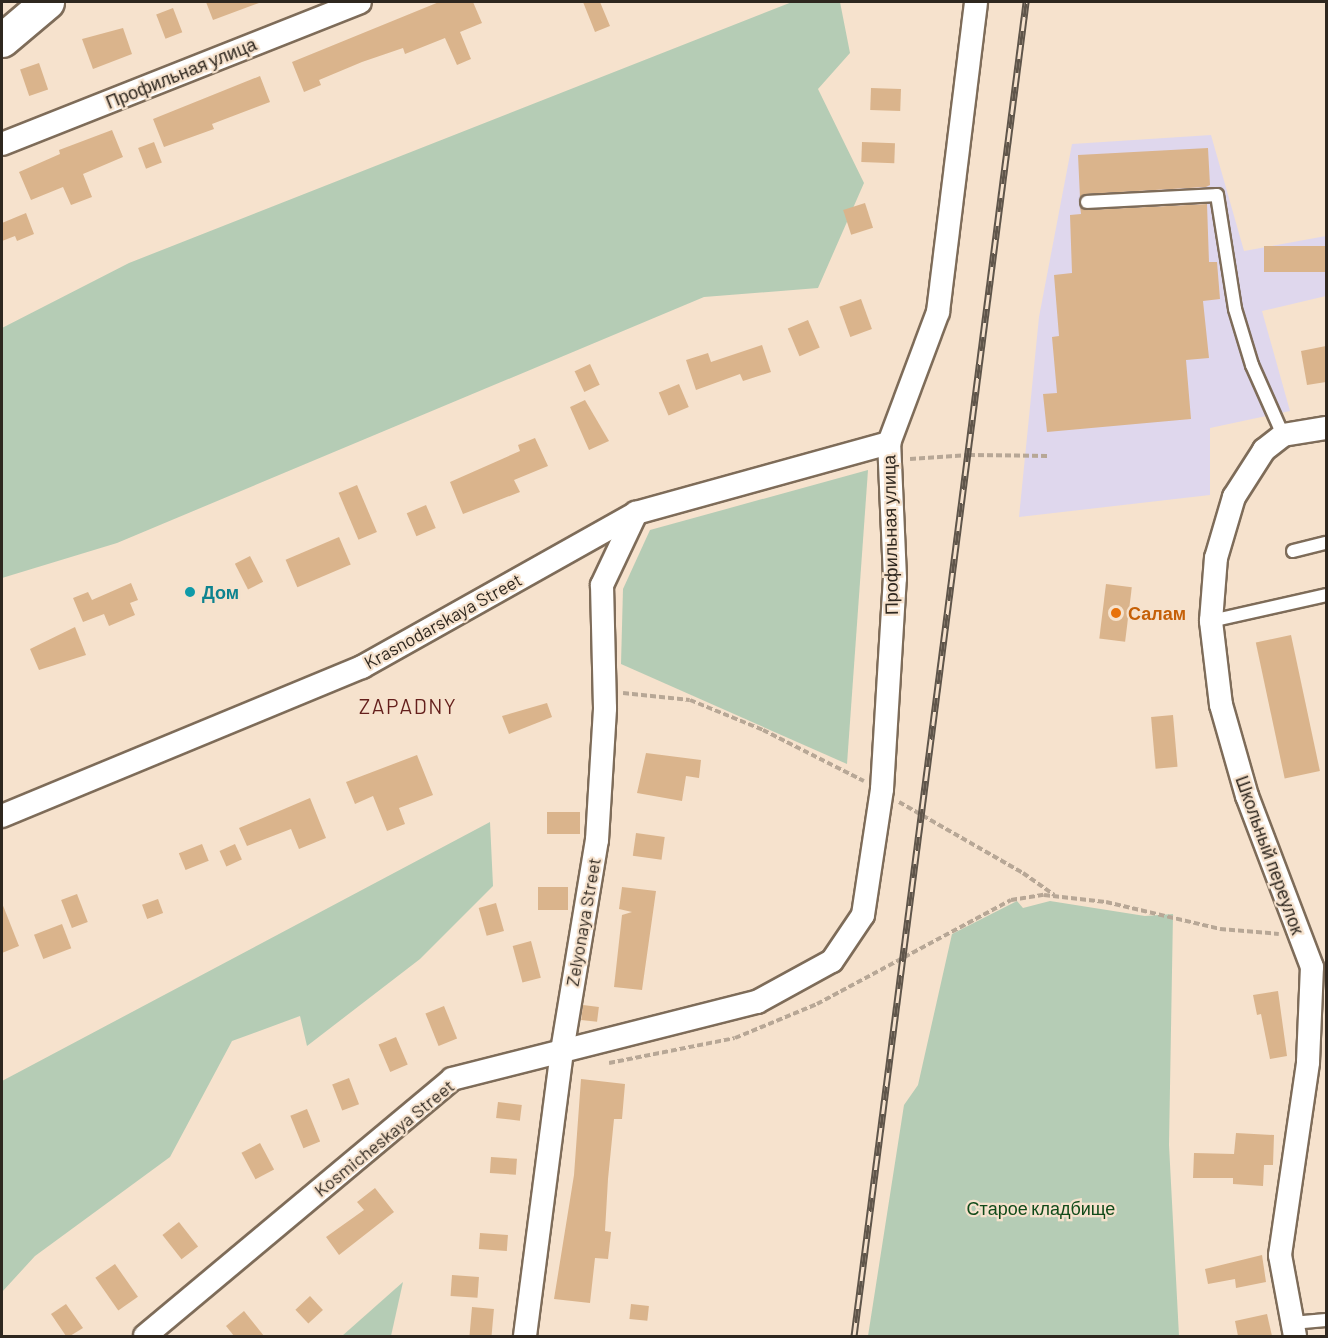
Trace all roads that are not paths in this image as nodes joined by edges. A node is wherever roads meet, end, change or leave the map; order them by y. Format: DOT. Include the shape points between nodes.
graph roads {
  1 [pos="47,2"];
  2 [pos="360,2"];
  3 [pos="976,2"];
  4 [pos="2,40"];
  5 [pos="2,144"];
  6 [pos="1087,202"];
  7 [pos="1326,428"];
  8 [pos="1283,435"];
  9 [pos="889,452"];
  10 [pos="636,513"];
  11 [pos="1326,543"];
  12 [pos="1293,551"];
  13 [pos="1326,595"];
  14 [pos="1210,621"];
  15 [pos="2,816"];
  16 [pos="832,960"];
  17 [pos="1319,965"];
  18 [pos="562,1050"];
  19 [pos="1326,1320"];
  20 [pos="1294,1330"];
  21 [pos="145,1336"];
  22 [pos="525,1336"];
  1 -- 4 [label="main road"];
  2 -- 5 [label="street, Профильная улица"];
  3 -- 9 [label="street, Профильная улица" via="938,312"];
  6 -- 8 [label="lane" via="1217,195 1235,309 1252,365"];
  7 -- 8 [label="street"];
  8 -- 14 [label="street, Школьный переулок" via="1264,450 1234,497 1216,558"];
  9 -- 10 [label="street, Krasnodarskaya Street"];
  9 -- 16 [label="street, Профильная улица" via="895,578 882,789 863,915"];
  10 -- 15 [label="street, Krasnodarskaya Street" via="362,667"];
  10 -- 18 [label="street, Zelyonaya Street" via="602,585 604,691 597,840"];
  11 -- 12 [label="lane"];
  13 -- 14 [label="lane"];
  14 -- 17 [label="street, Школьный переулок" via="1221,705 1247,796 1298,935"];
  16 -- 18 [label="street, Kosmicheskaya Street" via="757,1002"];
  17 -- 20 [label="street, Школьный переулок" via="1280,1255"];
  18 -- 21 [label="street, Kosmicheskaya Street" via="452,1079"];
  18 -- 22 [label="street, Zelyonaya Street"];
  19 -- 20 [label="lane"];
}
